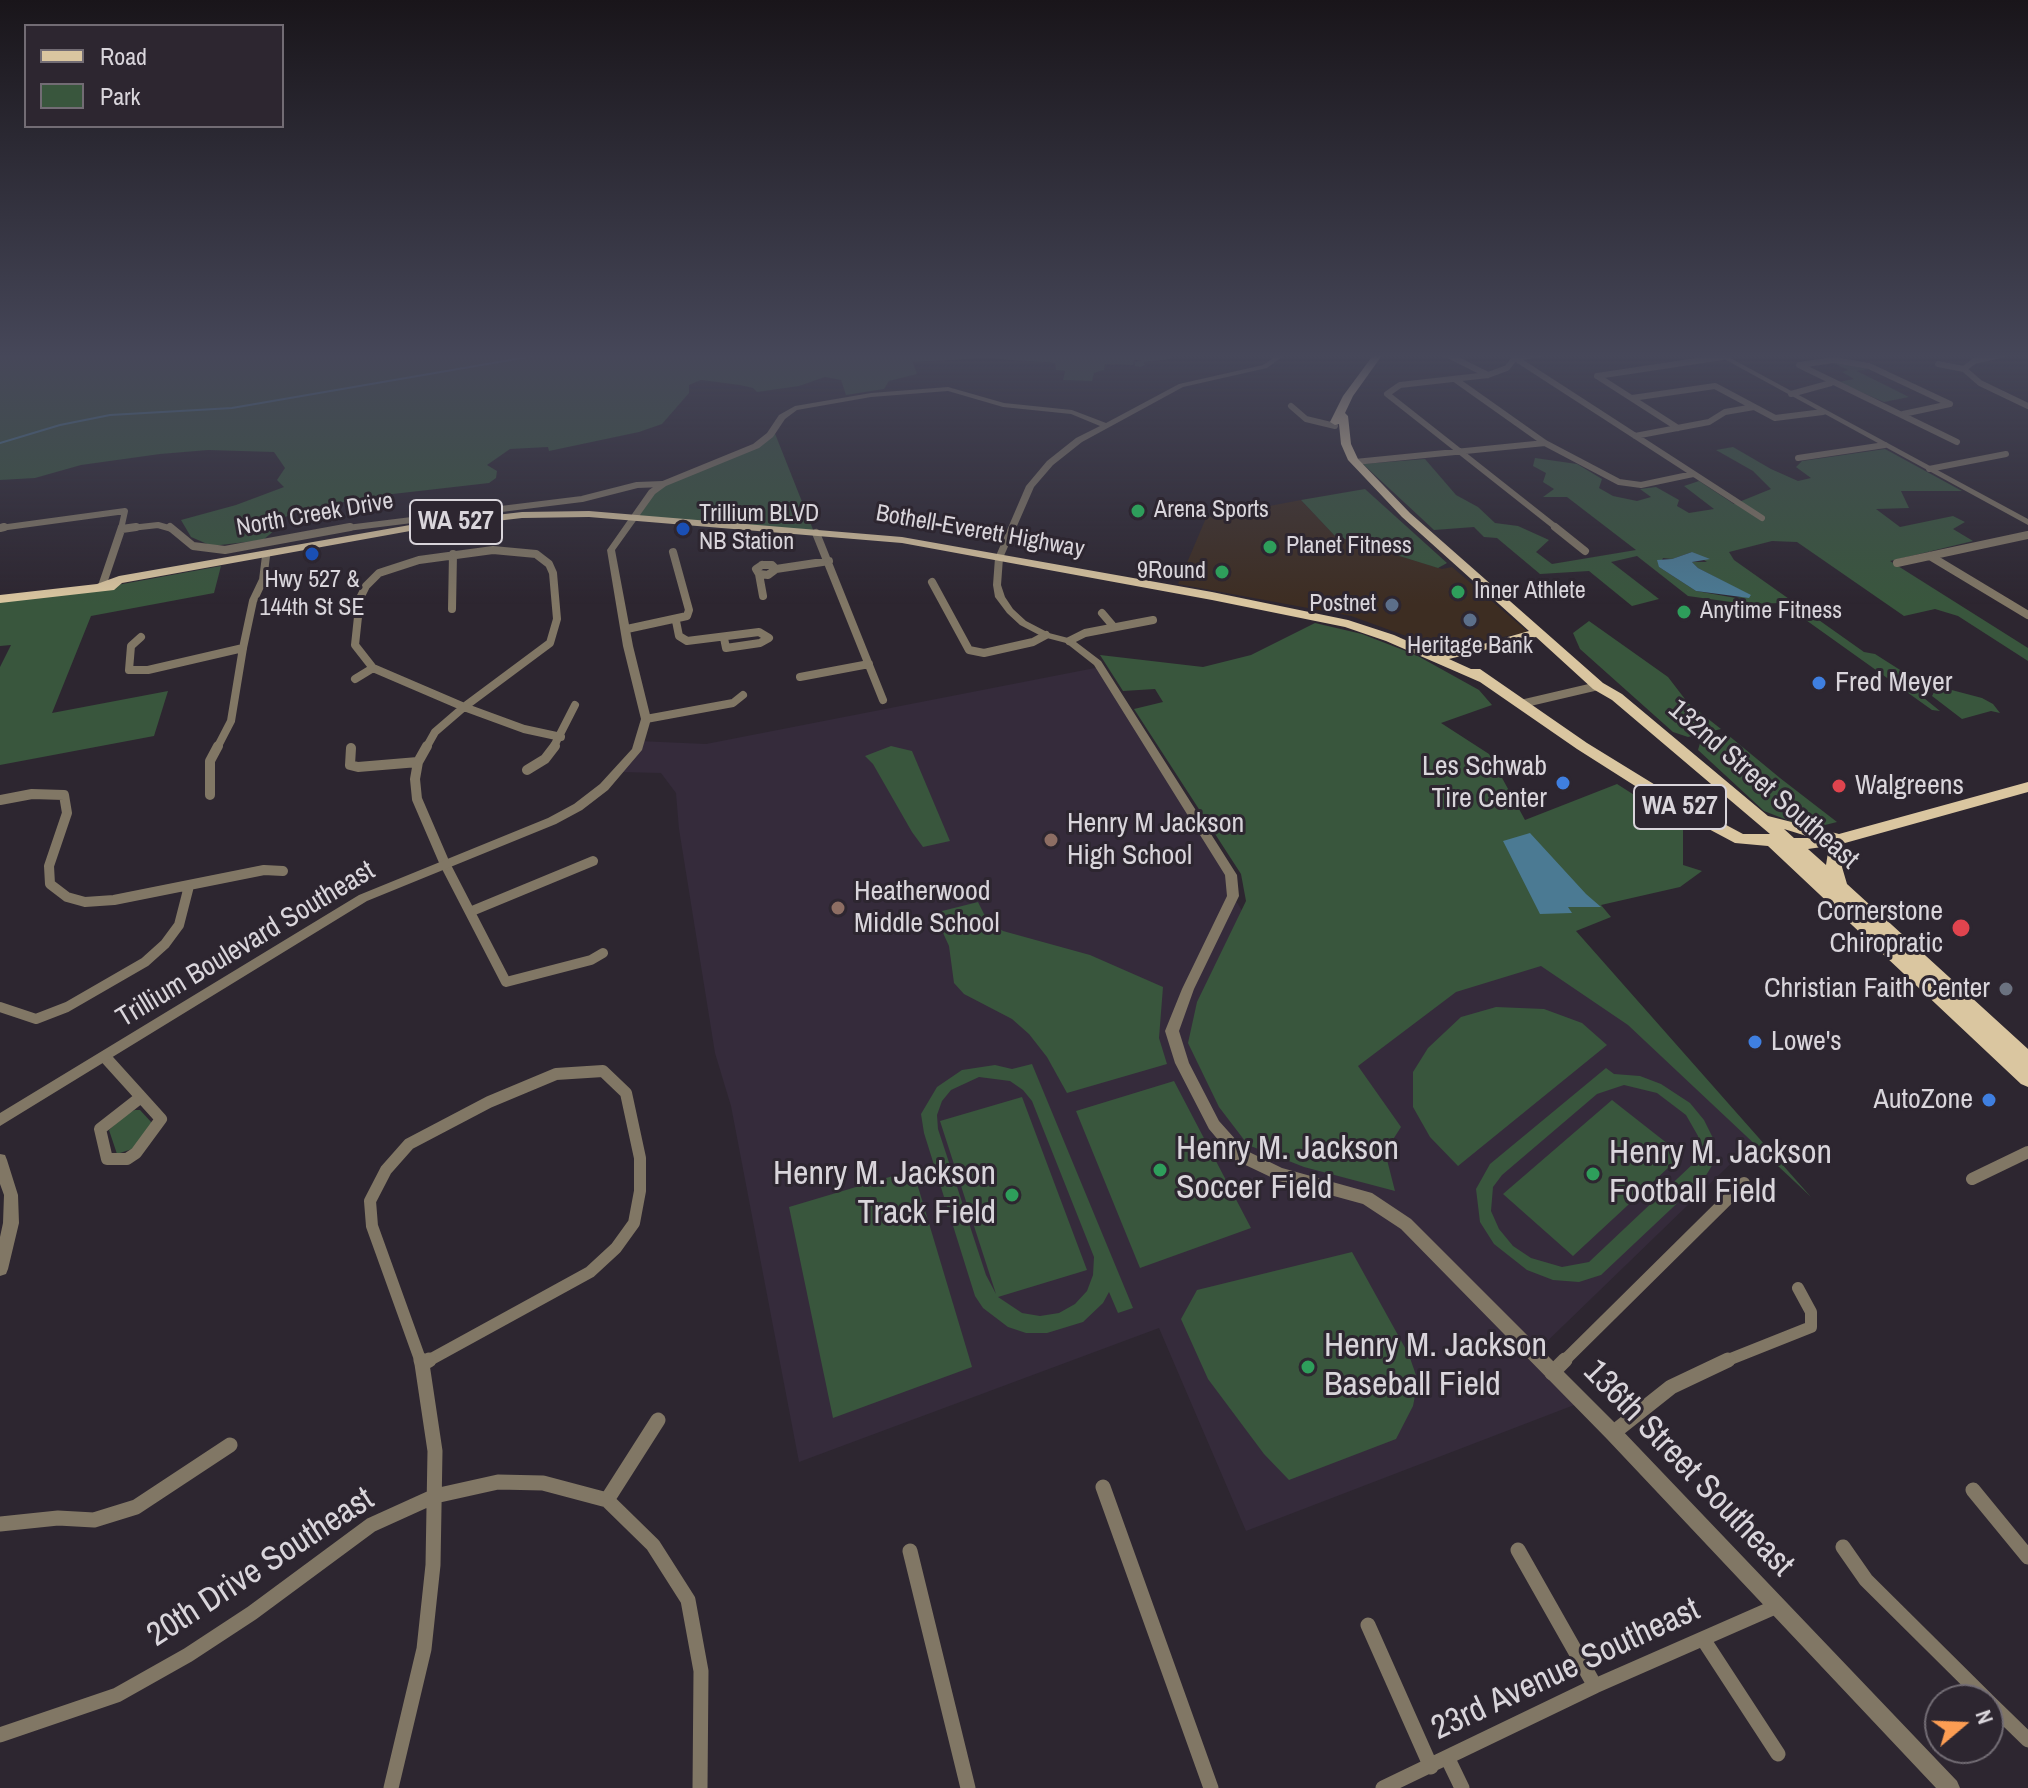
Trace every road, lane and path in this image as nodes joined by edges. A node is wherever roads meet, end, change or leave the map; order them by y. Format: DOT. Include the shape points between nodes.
graph roads {
  1 [pos="767,437"];
  2 [pos="1087,437"];
  3 [pos="1338,437"];
  4 [pos="1345,437"];
  5 [pos="1440,437"];
  6 [pos="1537,437"];
  7 [pos="1637,437"];
  8 [pos="1871,437"];
  9 [pos="1948,437"];
  10 [pos="1957,442"];
  11 [pos="1545,443"];
  12 [pos="1885,445"];
  13 [pos="1458,452"];
  14 [pos="2006,454"];
  15 [pos="1798,458"];
  16 [pos="1355,462"];
  17 [pos="1929,469"];
  18 [pos="1693,474"];
  19 [pos="663,484"];
  20 [pos="1406,515"];
  21 [pos="633,518"];
  22 [pos="1762,518"];
  23 [pos="2028,522"];
  24 [pos="0,528"];
  25 [pos="122,529"];
  26 [pos="816,533"];
  27 [pos="2028,535"];
  28 [pos="1585,551"];
  29 [pos="673,552"];
  30 [pos="453,554"];
  31 [pos="266,556"];
  32 [pos="1930,556"];
  33 [pos="999,558"];
  34 [pos="829,561"];
  35 [pos="1897,563"];
  36 [pos="932,582"];
  37 [pos="102,586"];
  38 [pos="763,596"];
  39 [pos="0,599"];
  40 [pos="452,609"];
  41 [pos="1102,613"];
  42 [pos="2028,615"];
  43 [pos="1153,620"];
  44 [pos="676,621"];
  45 [pos="1113,626"];
  46 [pos="627,629"];
  47 [pos="1538,633"];
  48 [pos="1046,635"];
  49 [pos="141,637"];
  50 [pos="724,638"];
  51 [pos="1390,638"];
  52 [pos="1069,641"];
  53 [pos="243,648"];
  54 [pos="1416,649"];
  55 [pos="1447,656"];
  56 [pos="869,664"];
  57 [pos="373,668"];
  58 [pos="800,677"];
  59 [pos="1480,678"];
  60 [pos="355,679"];
  61 [pos="1598,686"];
  62 [pos="743,695"];
  63 [pos="883,700"];
  64 [pos="1521,704"];
  65 [pos="575,705"];
  66 [pos="464,707"];
  67 [pos="646,719"];
  68 [pos="561,737"];
  69 [pos="351,748"];
  70 [pos="418,762"];
  71 [pos="527,770"];
  72 [pos="2028,787"];
  73 [pos="210,795"];
  74 [pos="1738,798"];
  75 [pos="0,800"];
  76 [pos="1838,840"];
  77 [pos="1772,841"];
  78 [pos="1791,843"];
  79 [pos="593,861"];
  80 [pos="445,864"];
  81 [pos="283,871"];
  82 [pos="189,886"];
  83 [pos="1840,888"];
  84 [pos="472,911"];
  85 [pos="603,953"];
  86 [pos="0,1007"];
  87 [pos="105,1057"];
  88 [pos="2028,1060"];
  89 [pos="2028,1079"];
  90 [pos="141,1097"];
  91 [pos="0,1120"];
  92 [pos="2028,1152"];
  93 [pos="0,1160"];
  94 [pos="1972,1179"];
  95 [pos="1744,1183"];
  96 [pos="0,1269"];
  97 [pos="1798,1288"];
  98 [pos="422,1364"];
  99 [pos="1552,1373"];
  100 [pos="658,1420"];
  101 [pos="1613,1433"];
  102 [pos="230,1445"];
  103 [pos="1103,1487"];
  104 [pos="1973,1490"];
  105 [pos="435,1496"];
  106 [pos="607,1500"];
  107 [pos="0,1524"];
  108 [pos="1843,1547"];
  109 [pos="1518,1550"];
  110 [pos="910,1551"];
  111 [pos="2028,1557"];
  112 [pos="1775,1607"];
  113 [pos="1368,1625"];
  114 [pos="1703,1639"];
  115 [pos="1972,1684"];
  116 [pos="1595,1686"];
  117 [pos="2004,1716"];
  118 [pos="0,1735"];
  119 [pos="2028,1740"];
  120 [pos="1778,1754"];
  121 [pos="1448,1759"];
  122 [pos="1431,1767"];
  123 [pos="391,1788"];
  124 [pos="700,1788"];
  125 [pos="968,1788"];
  126 [pos="1211,1788"];
  127 [pos="1383,1788"];
  128 [pos="1462,1788"];
  129 [pos="1950,1788"];
  1 -- 19 [label="street, North Creek Drive"];
  2 -- 33 [label="street" via="1050,463 1030,486"];
  3 -- 20 [label="main road, 132nd Street Southeast" via="1349,462"];
  4 -- 16 [label="main road, 132nd Street Southeast"];
  5 -- 13 [label="street"];
  6 -- 11 [label="street"];
  7 -- 18 [label="street"];
  8 -- 12 [label="street"];
  9 -- 10 [label="street"];
  11 -- 13 [label="street"];
  11 -- 18 [label="street" via="1630,485"];
  12 -- 15 [label="street"];
  12 -- 17 [label="street"];
  13 -- 16 [label="street"];
  13 -- 28 [label="street"];
  14 -- 17 [label="street"];
  16 -- 20 [label="main road, 132nd Street Southeast"];
  17 -- 23 [label="street"];
  18 -- 22 [label="street"];
  19 -- 21 [label="street, North Creek Drive"];
  19 -- 25 [label="street, North Creek Drive" via="375,523 225,550 193,546 169,527"];
  20 -- 47 [label="main road, 132nd Street Southeast"];
  21 -- 26 [label="main road, Bothell-Everett Highway / WA 527"];
  21 -- 31 [label="main road, Bothell-Everett Highway / WA 527" via="557,515 357,539"];
  21 -- 46 [label="street" via="611,550"];
  24 -- 25 [label="street" via="125,511"];
  25 -- 37 [label="street"];
  26 -- 33 [label="main road, Bothell-Everett Highway / WA 527" via="902,540"];
  26 -- 34 [label="street"];
  27 -- 32 [label="street"];
  29 -- 44 [label="street" via="689,610"];
  30 -- 40 [label="street"];
  30 -- 57 [label="street" via="379,573 366,586 355,645"];
  30 -- 66 [label="street" via="509,549 544,559 553,573 557,619 550,643"];
  31 -- 37 [label="main road, Bothell-Everett Highway / WA 527"];
  31 -- 53 [label="street"];
  32 -- 35 [label="street"];
  32 -- 42 [label="street"];
  33 -- 48 [label="street, 136th Street Southeast" via="1000,597 1023,623"];
  33 -- 51 [label="main road, Bothell-Everett Highway / WA 527" via="1299,613"];
  34 -- 38 [label="street" via="759,574"];
  34 -- 56 [label="street"];
  36 -- 48 [label="street" via="969,650 984,653"];
  37 -- 39 [label="main road, Bothell-Everett Highway / WA 527"];
  41 -- 45 [label="street"];
  43 -- 45 [label="street"];
  44 -- 46 [label="street"];
  44 -- 50 [label="street" via="679,636 687,641"];
  45 -- 52 [label="street"];
  46 -- 67 [label="street"];
  47 -- 55 [label="main road"];
  47 -- 61 [label="main road, 132nd Street Southeast"];
  48 -- 52 [label="street, 136th Street Southeast"];
  49 -- 53 [label="street" via="131,646 129,670"];
  50 -- 50 [label="street" via="759,632 769,638 726,648"];
  51 -- 54 [label="main road, Bothell-Everett Highway / WA 527"];
  51 -- 55 [label="main road, Bothell-Everett Highway / WA 527"];
  52 -- 99 [label="street, 136th Street Southeast" via="1098,663 1231,875 1233,896 1172,1031 1214,1125 1240,1155 1279,1174 1367,1198 1406,1224"];
  53 -- 73 [label="street" via="231,721 210,761"];
  54 -- 55 [label="main road"];
  54 -- 59 [label="main road, Bothell-Everett Highway / WA 527"];
  55 -- 59 [label="main road, Bothell-Everett Highway / WA 527"];
  56 -- 58 [label="street"];
  56 -- 63 [label="street"];
  57 -- 60 [label="street"];
  57 -- 66 [label="street"];
  59 -- 64 [label="main road, Bothell-Everett Highway / WA 527"];
  61 -- 64 [label="street"];
  61 -- 74 [label="main road, 132nd Street Southeast"];
  61 -- 77 [label="main road, 132nd Street Southeast"];
  62 -- 67 [label="street" via="733,703"];
  64 -- 77 [label="main road, Bothell-Everett Highway / WA 527" via="1714,827 1740,839"];
  65 -- 68 [label="street"];
  66 -- 68 [label="street"];
  66 -- 70 [label="street" via="435,732"];
  67 -- 80 [label="street, Trillium Boulevard Southeast" via="637,750 578,807"];
  68 -- 71 [label="street" via="545,759"];
  69 -- 70 [label="street" via="350,765 358,767"];
  70 -- 80 [label="street" via="417,799"];
  72 -- 76 [label="main road, Bothell-Everett Highway / WA 527"];
  74 -- 76 [label="main road" via="1772,820"];
  74 -- 78 [label="main road, 132nd Street Southeast"];
  75 -- 82 [label="street" via="64,795 67,813 49,866 50,884 67,897 114,900"];
  76 -- 78 [label="main road, Bothell-Everett Highway / WA 527"];
  76 -- 83 [label="main road" via="1834,867"];
  77 -- 78 [label="main road, Bothell-Everett Highway / WA 527"];
  77 -- 89 [label="main road, 132nd Street Southeast"];
  78 -- 83 [label="main road, 132nd Street Southeast"];
  79 -- 84 [label="street"];
  80 -- 84 [label="street"];
  80 -- 87 [label="street, Trillium Boulevard Southeast" via="363,898"];
  81 -- 82 [label="street"];
  82 -- 86 [label="street" via="179,925 145,962 36,1019"];
  83 -- 88 [label="main road, 132nd Street Southeast"];
  84 -- 85 [label="street" via="506,982"];
  87 -- 90 [label="street"];
  87 -- 91 [label="street, Trillium Boulevard Southeast"];
  90 -- 90 [label="street" via="161,1119 158,1128 127,1159 107,1159 100,1129"];
  92 -- 94 [label="street"];
  93 -- 96 [label="street" via="11,1195 9,1237"];
  95 -- 99 [label="street"];
  97 -- 101 [label="street" via="1811,1312 1811,1327 1671,1387"];
  98 -- 98 [label="street" via="372,1226 370,1201 386,1170 409,1144 489,1102 556,1074 603,1071 626,1093 640,1158 634,1223 590,1272"];
  98 -- 105 [label="street" via="435,1451"];
  99 -- 101 [label="street, 136th Street Southeast"];
  100 -- 106 [label="street"];
  101 -- 112 [label="street, 136th Street Southeast"];
  102 -- 107 [label="street" via="136,1507 94,1520"];
  103 -- 126 [label="street"];
  104 -- 111 [label="street"];
  105 -- 106 [label="street, 20th Drive Southeast" via="498,1482 543,1483"];
  105 -- 118 [label="street, 20th Drive Southeast" via="371,1525 252,1613 117,1695"];
  105 -- 123 [label="street" via="424,1649"];
  106 -- 124 [label="street" via="653,1545 688,1600 701,1671"];
  108 -- 115 [label="street" via="1866,1580"];
  109 -- 116 [label="street"];
  110 -- 125 [label="street"];
  112 -- 114 [label="street, 23rd Avenue Southeast"];
  112 -- 129 [label="street, 136th Street Southeast"];
  113 -- 122 [label="street"];
  114 -- 116 [label="street, 23rd Avenue Southeast"];
  114 -- 120 [label="street"];
  116 -- 121 [label="street, 23rd Avenue Southeast"];
  117 -- 119 [label="street"];
  121 -- 122 [label="street, 23rd Avenue Southeast"];
  121 -- 128 [label="street"];
  122 -- 127 [label="street, 23rd Avenue Southeast"];
}
